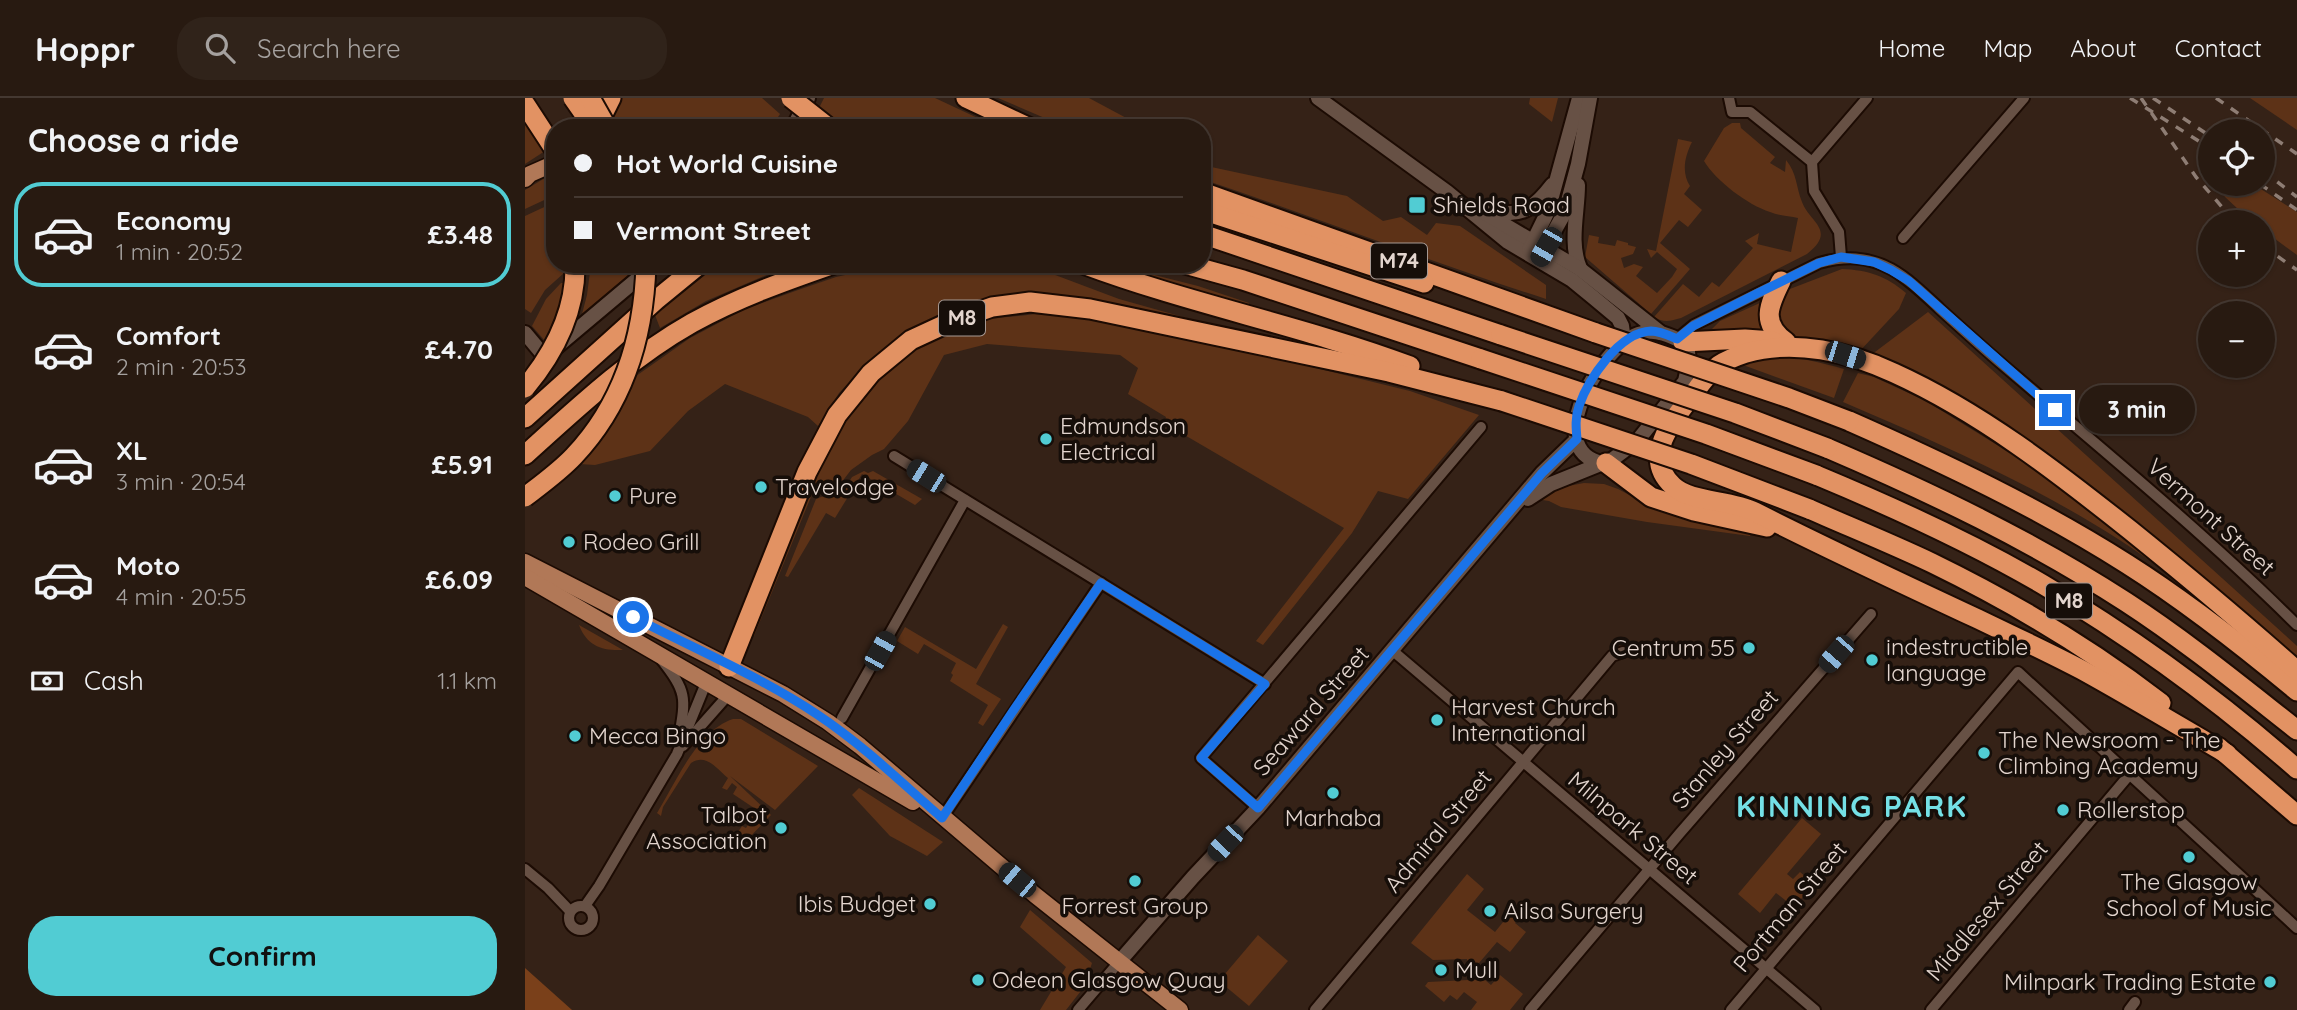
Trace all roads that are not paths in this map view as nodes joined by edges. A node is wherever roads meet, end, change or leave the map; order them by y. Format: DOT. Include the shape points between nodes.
graph roads {
  1 [pos="537,98"];
  2 [pos="573,98"];
  3 [pos="590,98"];
  4 [pos="611,98"];
  5 [pos="791,98"];
  6 [pos="808,98"];
  7 [pos="967,98"];
  8 [pos="1318,98"];
  9 [pos="1579,98"];
  10 [pos="1590,98"];
  11 [pos="1729,98"];
  12 [pos="1867,98"];
  13 [pos="2024,98"];
  14 [pos="525,104"];
  15 [pos="548,119"];
  16 [pos="586,119"];
  17 [pos="599,119"];
  18 [pos="602,119"];
  19 [pos="798,119"];
  20 [pos="818,119"];
  21 [pos="1011,119"];
  22 [pos="546,142"];
  23 [pos="1812,162"];
  24 [pos="546,163"];
  25 [pos="1578,164"];
  26 [pos="1559,175"];
  27 [pos="525,179"];
  28 [pos="1447,192"];
  29 [pos="1211,195"];
  30 [pos="1211,213"];
  31 [pos="1211,237"];
  32 [pos="1903,238"];
  33 [pos="1536,251"];
  34 [pos="1841,257"];
  35 [pos="1580,269"];
  36 [pos="1211,271"];
  37 [pos="574,273"];
  38 [pos="644,273"];
  39 [pos="645,273"];
  40 [pos="689,273"];
  41 [pos="809,273"];
  42 [pos="1109,273"];
  43 [pos="1781,281"];
  44 [pos="1661,332"];
  45 [pos="525,333"];
  46 [pos="1596,333"];
  47 [pos="1624,341"];
  48 [pos="1680,341"];
  49 [pos="1786,342"];
  50 [pos="1818,350"];
  51 [pos="545,356"];
  52 [pos="1387,365"];
  53 [pos="525,375"];
  54 [pos="525,388"];
  55 [pos="525,418"];
  56 [pos="1481,427"];
  57 [pos="1577,439"];
  58 [pos="525,455"];
  59 [pos="894,456"];
  60 [pos="1604,463"];
  61 [pos="525,497"];
  62 [pos="965,500"];
  63 [pos="1505,517"];
  64 [pos="1818,545"];
  65 [pos="525,562"];
  66 [pos="525,577"];
  67 [pos="1101,583"];
  68 [pos="1871,614"];
  69 [pos="2297,625"];
  70 [pos="1393,651"];
  71 [pos="1623,652"];
  72 [pos="657,654"];
  73 [pos="721,662"];
  74 [pos="2297,670"];
  75 [pos="706,683"];
  76 [pos="1265,684"];
  77 [pos="2297,691"];
  78 [pos="727,694"];
  79 [pos="842,719"];
  80 [pos="2297,730"];
  81 [pos="677,754"];
  82 [pos="2227,754"];
  83 [pos="1523,763"];
  84 [pos="2297,769"];
  85 [pos="2130,774"];
  86 [pos="1258,808"];
  87 [pos="2297,815"];
  88 [pos="942,818"];
  89 [pos="525,869"];
  90 [pos="1649,869"];
  91 [pos="585,906"];
  92 [pos="570,911"];
  93 [pos="2297,928"];
  94 [pos="1119,962"];
  95 [pos="1765,968"];
  96 [pos="1078,1010"];
  97 [pos="1180,1010"];
  98 [pos="1315,1010"];
  99 [pos="1530,1010"];
  100 [pos="1731,1010"];
  101 [pos="1815,1010"];
  102 [pos="1931,1010"];
  1 -- 15 [label="highway"];
  2 -- 16 [label="highway, bridge"];
  3 -- 18 [label="highway, bridge"];
  4 -- 17 [label="highway"];
  5 -- 20 [label="highway, bridge"];
  6 -- 19 [label="street"];
  7 -- 21 [label="highway"];
  8 -- 28 [label="street"];
  9 -- 26 [label="street"];
  10 -- 25 [label="street"];
  11 -- 23 [label="street" via="1732,112 1750,112"];
  12 -- 23 [label="street"];
  13 -- 32 [label="street"];
  14 -- 22 [label="highway"];
  23 -- 34 [label="street" via="1814,191 1839,232"];
  24 -- 27 [label="main road"];
  25 -- 33 [label="street" via="1565,212"];
  25 -- 35 [label="street" via="1574,254"];
  26 -- 28 [label="street" via="1532,208 1510,214"];
  26 -- 33 [label="street"];
  28 -- 33 [label="street" via="1509,242"];
  29 -- 46 [label="highway, M74"];
  30 -- 46 [label="highway"];
  31 -- 80 [label="highway, M8, bridge" via="1735,413 1827,448 1981,517 2088,578 2170,632"];
  33 -- 35 [label="street"];
  33 -- 47 [label="street" via="1618,318"];
  34 -- 43 [label="street, Vermont Street"];
  34 -- 69 [label="street, Vermont Street" via="1874,262 1909,281"];
  35 -- 44 [label="street"];
  36 -- 84 [label="highway, M8, bridge" via="1706,434 1911,516 2042,584 2175,672"];
  37 -- 54 [label="highway, bridge" via="564,324 545,362"];
  38 -- 51 [label="street"];
  39 -- 61 [label="highway, bridge" via="641,323 620,390 583,446"];
  40 -- 55 [label="highway"];
  41 -- 58 [label="highway" via="690,324 632,363"];
  42 -- 52 [label="highway" via="1362,348"];
  43 -- 48 [label="street, Vermont Street" via="1693,326"];
  43 -- 49 [label="highway" via="1769,320"];
  44 -- 47 [label="street" via="1642,332"];
  44 -- 48 [label="street"];
  45 -- 51 [label="street"];
  46 -- 77 [label="highway, bridge" via="1849,421 1983,483 2097,545 2189,606"];
  47 -- 57 [label="street" via="1590,383 1579,406"];
  48 -- 49 [label="highway" via="1745,338"];
  48 -- 60 [label="street, Seaward Street" via="1688,352 1685,381 1647,431 1625,452"];
  49 -- 50 [label="highway"];
  50 -- 64 [label="highway" via="1761,350 1719,365 1677,413 1660,444 1659,464 1676,489 1743,507"];
  50 -- 74 [label="highway" via="1895,373 1955,405 2057,472"];
  51 -- 53 [label="street"];
  52 -- 73 [label="highway, M8" via="1090,309 1030,302 992,307 931,330 911,340 871,373 837,415"];
  52 -- 82 [label="highway, M8, bridge" via="1691,464 1933,563 2049,626"];
  56 -- 76 [label="street"];
  57 -- 60 [label="street" via="1584,453"];
  57 -- 63 [label="street, Seaward Street"];
  59 -- 62 [label="street"];
  60 -- 63 [label="street, Seaward Street" via="1541,489"];
  60 -- 64 [label="highway, M8" via="1651,497"];
  62 -- 67 [label="street"];
  62 -- 79 [label="street"];
  63 -- 70 [label="street, Seaward Street"];
  64 -- 82 [label="highway, M8" via="2080,669"];
  65 -- 73 [label="main road"];
  66 -- 72 [label="main road"];
  67 -- 76 [label="street"];
  67 -- 88 [label="street"];
  68 -- 90 [label="street, Stanley Street"];
  70 -- 83 [label="street, Milnpark Street"];
  70 -- 86 [label="street, Seaward Street"];
  71 -- 83 [label="street, Admiral Street" via="1612,656"];
  72 -- 75 [label="main road"];
  72 -- 81 [label="street" via="684,695"];
  73 -- 75 [label="main road"];
  73 -- 78 [label="main road"];
  73 -- 88 [label="main road" via="828,722"];
  75 -- 78 [label="main road"];
  75 -- 81 [label="street"];
  76 -- 86 [label="street" via="1201,758"];
  78 -- 81 [label="street"];
  78 -- 88 [label="main road"];
  81 -- 91 [label="street"];
  82 -- 87 [label="highway, M8"];
  83 -- 90 [label="street, Milnpark Street"];
  83 -- 98 [label="street, Admiral Street"];
  85 -- 93 [label="street"];
  85 -- 95 [label="street, Portman Street" via="2018,671"];
  85 -- 102 [label="street, Middlesex Street"];
  86 -- 94 [label="street, Seaward Street"];
  88 -- 94 [label="main road"];
  89 -- 92 [label="street"];
  90 -- 95 [label="street, Milnpark Street"];
  90 -- 99 [label="street, Stanley Street"];
  91 -- 92 [label="street"];
  91 -- 92 [label="street" via="593,917 585,929 571,926"];
  94 -- 96 [label="street"];
  94 -- 97 [label="main road"];
  95 -- 100 [label="street, Portman Street"];
  95 -- 101 [label="street, Milnpark Street"];
}
